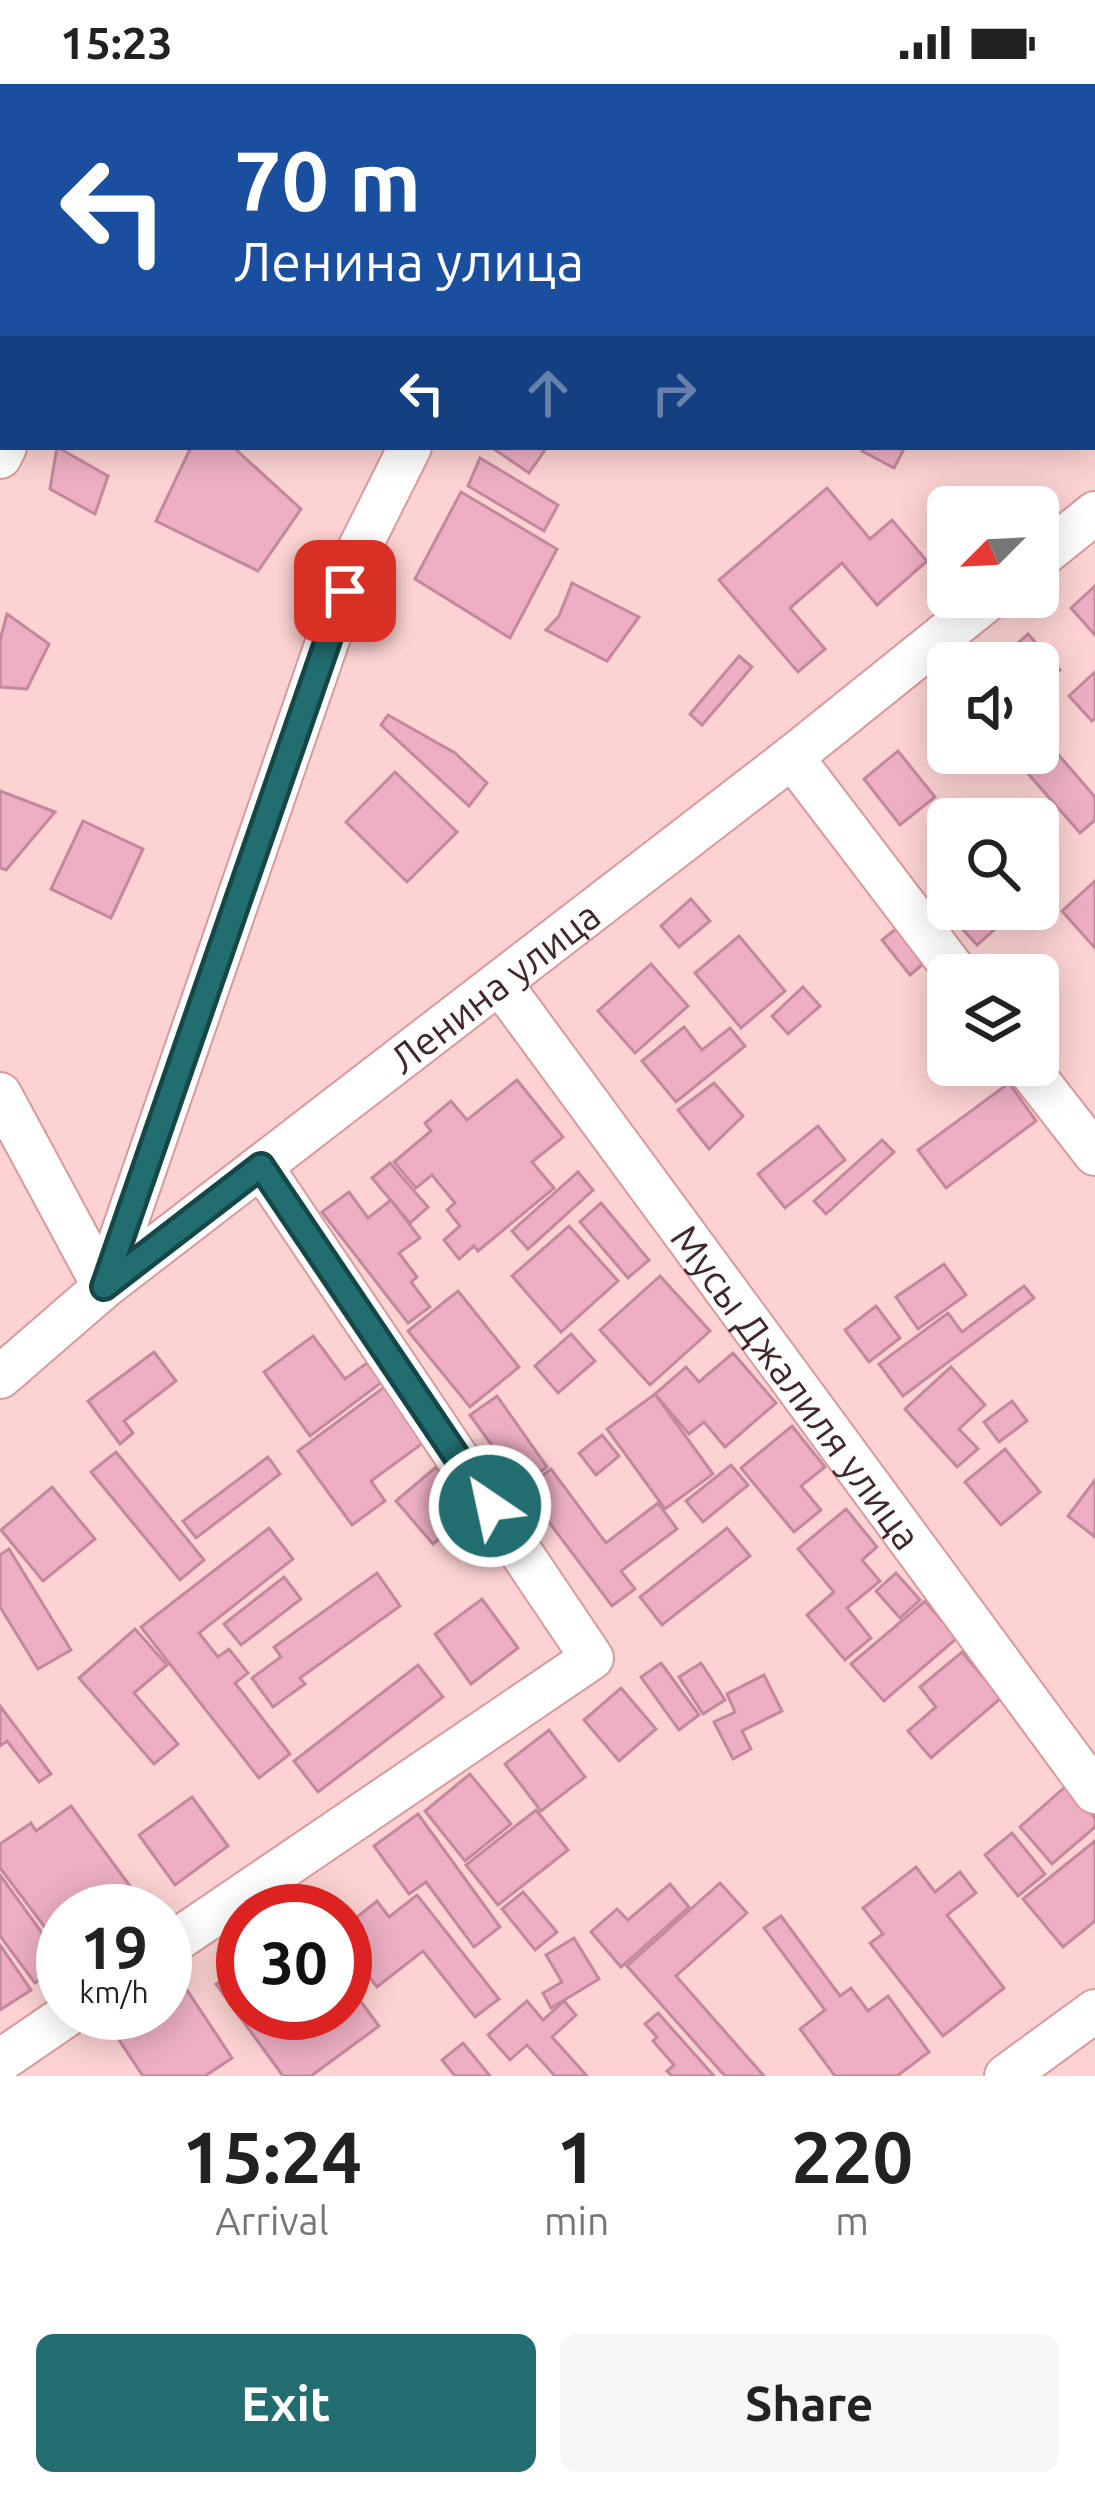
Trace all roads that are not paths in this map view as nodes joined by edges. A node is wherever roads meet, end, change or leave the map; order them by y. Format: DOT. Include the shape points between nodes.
graph roads {
  1 [pos="408,450"];
  2 [pos="1095,513"];
  3 [pos="1059,542"];
  4 [pos="965,618"];
  5 [pos="792,757"];
  6 [pos="942,954"];
  7 [pos="500,982"];
  8 [pos="1042,1086"];
  9 [pos="0,1094"];
  10 [pos="1095,1154"];
  11 [pos="261,1166"];
  12 [pos="104,1287"];
  13 [pos="0,1377"];
  14 [pos="1095,1792"];
  15 [pos="192,1930"];
  16 [pos="1095,2012"];
  17 [pos="36,2036"];
  18 [pos="0,2061"];
  19 [pos="1006,2076"];
  1 -- 12 [label="street" via="360,547"];
  2 -- 3 [label="street"];
  4 -- 5 [label="street, Ленина улица"];
  5 -- 6 [label="street"];
  5 -- 7 [label="street, Ленина улица"];
  7 -- 11 [label="street, Ленина улица"];
  7 -- 14 [label="street, Мусы Джалиля улица"];
  8 -- 10 [label="street"];
  9 -- 12 [label="street"];
  11 -- 12 [label="street, Ленина улица"];
  11 -- 15 [label="street" via="592,1658"];
  12 -- 13 [label="street, Ленина улица"];
  16 -- 19 [label="street"];
  17 -- 18 [label="street"];
}
